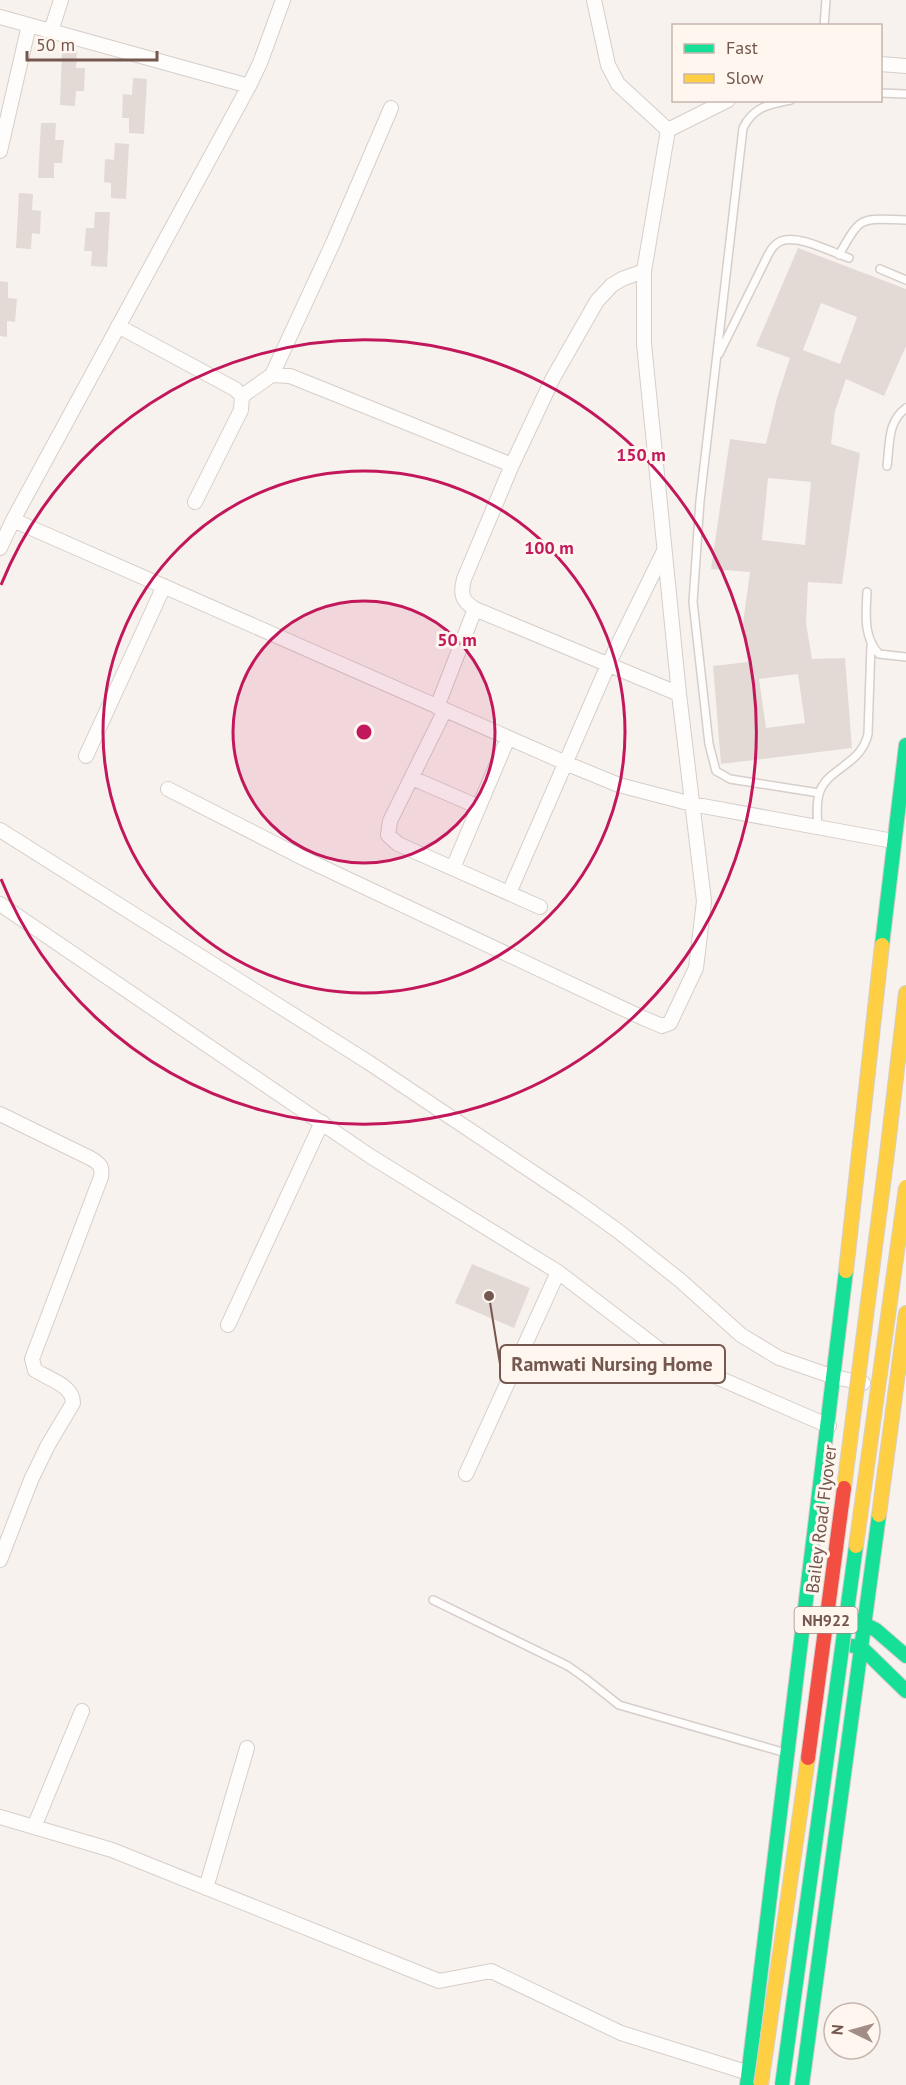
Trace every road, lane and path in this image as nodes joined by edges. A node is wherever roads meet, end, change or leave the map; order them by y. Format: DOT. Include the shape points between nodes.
graph roads {
  1 [pos="61,0"];
  2 [pos="283,0"];
  3 [pos="594,0"];
  4 [pos="826,0"];
  5 [pos="0,17"];
  6 [pos="824,24"];
  7 [pos="29,25"];
  8 [pos="51,31"];
  9 [pos="882,64"];
  10 [pos="906,66"];
  11 [pos="249,86"];
  12 [pos="882,93"];
  13 [pos="906,94"];
  14 [pos="724,102"];
  15 [pos="780,102"];
  16 [pos="391,108"];
  17 [pos="668,130"];
  18 [pos="0,152"];
  19 [pos="906,220"];
  20 [pos="839,255"];
  21 [pos="849,258"];
  22 [pos="880,269"];
  23 [pos="644,271"];
  24 [pos="906,280"];
  25 [pos="118,326"];
  26 [pos="716,359"];
  27 [pos="272,375"];
  28 [pos="242,396"];
  29 [pos="906,408"];
  30 [pos="512,465"];
  31 [pos="887,466"];
  32 [pos="195,502"];
  33 [pos="13,520"];
  34 [pos="0,548"];
  35 [pos="665,550"];
  36 [pos="164,586"];
  37 [pos="867,592"];
  38 [pos="475,609"];
  39 [pos="871,645"];
  40 [pos="906,657"];
  41 [pos="608,665"];
  42 [pos="679,694"];
  43 [pos="441,708"];
  44 [pos="508,738"];
  45 [pos="906,745"];
  46 [pos="86,756"];
  47 [pos="565,763"];
  48 [pos="412,778"];
  49 [pos="168,789"];
  50 [pos="819,793"];
  51 [pos="692,804"];
  52 [pos="479,807"];
  53 [pos="818,827"];
  54 [pos="0,830"];
  55 [pos="893,841"];
  56 [pos="453,868"];
  57 [pos="509,893"];
  58 [pos="0,904"];
  59 [pos="540,907"];
  60 [pos="906,993"];
  61 [pos="0,1114"];
  62 [pos="322,1122"];
  63 [pos="906,1187"];
  64 [pos="558,1272"];
  65 [pos="906,1313"];
  66 [pos="228,1325"];
  67 [pos="834,1377"];
  68 [pos="896,1390"];
  69 [pos="829,1426"];
  70 [pos="466,1474"];
  71 [pos="819,1509"];
  72 [pos="879,1516"];
  73 [pos="0,1560"];
  74 [pos="433,1600"];
  75 [pos="807,1607"];
  76 [pos="865,1623"];
  77 [pos="803,1633"];
  78 [pos="862,1648"];
  79 [pos="906,1656"];
  80 [pos="906,1691"];
  81 [pos="82,1711"];
  82 [pos="247,1748"];
  83 [pos="789,1754"];
  84 [pos="845,1768"];
  85 [pos="0,1817"];
  86 [pos="34,1827"];
  87 [pos="206,1888"];
  88 [pos="759,1993"];
  89 [pos="814,2001"];
  90 [pos="748,2079"];
  91 [pos="761,2085"];
  92 [pos="782,2085"];
  93 [pos="802,2085"];
  1 -- 8 [label="street"];
  2 -- 11 [label="street"];
  3 -- 17 [label="street" via="608,65 618,84"];
  4 -- 6 [label="lane"];
  5 -- 7 [label="street"];
  7 -- 8 [label="street"];
  7 -- 18 [label="street"];
  8 -- 11 [label="street"];
  9 -- 10 [label="street"];
  11 -- 25 [label="street"];
  12 -- 13 [label="lane"];
  14 -- 17 [label="street"];
  15 -- 26 [label="lane" via="759,108 743,128"];
  16 -- 27 [label="street"];
  17 -- 23 [label="street"];
  19 -- 20 [label="lane" via="864,221 854,229"];
  20 -- 21 [label="lane"];
  20 -- 26 [label="lane" via="790,239 775,244"];
  22 -- 24 [label="lane"];
  23 -- 30 [label="street" via="612,285 597,301 553,378"];
  23 -- 35 [label="street" via="644,344"];
  25 -- 28 [label="street" via="235,388"];
  25 -- 33 [label="street"];
  26 -- 50 [label="lane" via="693,602 709,744 716,771 730,779"];
  27 -- 28 [label="street"];
  27 -- 30 [label="street" via="290,376"];
  28 -- 32 [label="street" via="241,410"];
  29 -- 31 [label="lane" via="893,421"];
  30 -- 38 [label="street" via="462,588 463,600"];
  33 -- 34 [label="street"];
  33 -- 36 [label="street"];
  35 -- 41 [label="street"];
  35 -- 42 [label="street"];
  36 -- 43 [label="street"];
  36 -- 46 [label="street"];
  37 -- 39 [label="lane" via="866,624"];
  38 -- 41 [label="street"];
  38 -- 43 [label="street"];
  39 -- 40 [label="lane" via="879,654"];
  39 -- 50 [label="lane" via="866,742"];
  41 -- 42 [label="street"];
  41 -- 47 [label="street"];
  42 -- 51 [label="street"];
  43 -- 44 [label="street"];
  43 -- 48 [label="street"];
  44 -- 47 [label="street"];
  44 -- 52 [label="street"];
  45 -- 55 [label="main road"];
  47 -- 51 [label="street" via="619,785"];
  47 -- 57 [label="street"];
  48 -- 52 [label="street"];
  48 -- 56 [label="street" via="390,821 388,835 398,844"];
  49 -- 51 [label="street" via="305,859 662,1026 670,1023 696,968 701,934 704,901"];
  50 -- 53 [label="lane"];
  51 -- 53 [label="street"];
  52 -- 56 [label="street"];
  53 -- 55 [label="street"];
  54 -- 67 [label="street" via="368,1062 576,1201 672,1274 741,1335 779,1358"];
  55 -- 67 [label="main road"];
  56 -- 57 [label="street"];
  57 -- 59 [label="street"];
  58 -- 62 [label="street"];
  60 -- 91 [label="main road, Bailey Road Flyover / NH922, bridge" via="820,1670"];
  61 -- 73 [label="street" via="90,1158 102,1169 32,1359 35,1370 71,1393 73,1403 31,1480"];
  62 -- 64 [label="street"];
  62 -- 66 [label="street"];
  63 -- 92 [label="main road, Bailey Road Flyover / NH922, bridge"];
  64 -- 69 [label="street" via="668,1356"];
  64 -- 70 [label="street"];
  65 -- 68 [label="main road"];
  67 -- 68 [label="street"];
  67 -- 69 [label="main road"];
  68 -- 72 [label="main road"];
  69 -- 71 [label="main road"];
  71 -- 72 [label="main road"];
  71 -- 75 [label="main road"];
  72 -- 76 [label="main road"];
  74 -- 83 [label="lane" via="568,1666 619,1705"];
  75 -- 76 [label="main road"];
  75 -- 77 [label="main road"];
  76 -- 78 [label="main road"];
  76 -- 79 [label="main road"];
  77 -- 78 [label="main road"];
  77 -- 83 [label="main road"];
  78 -- 80 [label="main road"];
  78 -- 84 [label="main road"];
  81 -- 86 [label="street"];
  82 -- 87 [label="street"];
  83 -- 84 [label="main road"];
  83 -- 88 [label="main road"];
  84 -- 89 [label="main road"];
  85 -- 86 [label="street"];
  86 -- 87 [label="street" via="112,1850"];
  87 -- 90 [label="street" via="439,1980 491,1971 621,2033"];
  88 -- 89 [label="main road"];
  88 -- 90 [label="main road"];
  89 -- 93 [label="main road"];
}
